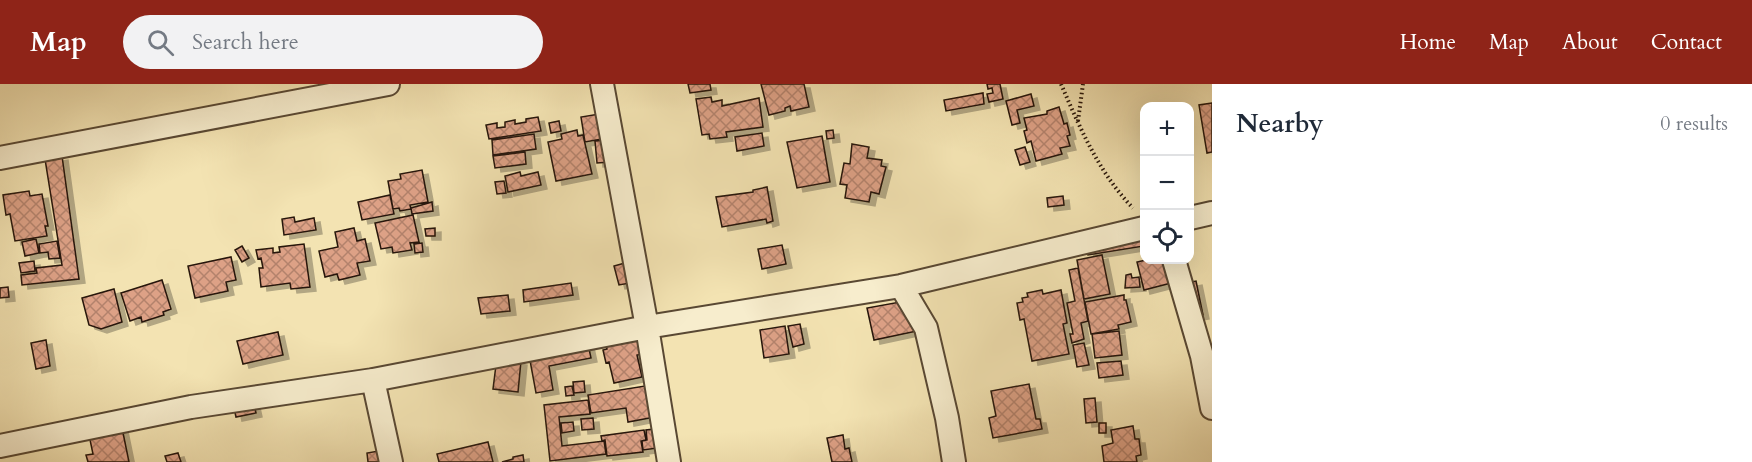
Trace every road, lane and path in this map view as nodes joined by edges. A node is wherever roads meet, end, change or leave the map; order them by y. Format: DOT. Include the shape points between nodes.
graph roads {
  1 [pos="388,84"];
  2 [pos="602,84"];
  3 [pos="1061,84"];
  4 [pos="1083,84"];
  5 [pos="1077,122"];
  6 [pos="0,158"];
  7 [pos="1212,213"];
  8 [pos="1194,217"];
  9 [pos="1140,219"];
  10 [pos="1140,220"];
  11 [pos="1175,264"];
  12 [pos="901,286"];
  13 [pos="647,327"];
  14 [pos="374,380"];
  15 [pos="1212,408"];
  16 [pos="0,446"];
  17 [pos="391,462"];
  18 [pos="669,462"];
  19 [pos="954,462"];
  1 -- 6 [label="street"];
  2 -- 13 [label="street"];
  3 -- 5 [label="path"];
  4 -- 5 [label="path"];
  5 -- 9 [label="path" via="1102,170"];
  7 -- 8 [label="street"];
  10 -- 12 [label="street"];
  11 -- 15 [label="street" via="1202,356"];
  12 -- 13 [label="street"];
  12 -- 19 [label="street" via="926,328"];
  13 -- 14 [label="street"];
  13 -- 18 [label="street"];
  14 -- 16 [label="street" via="191,407"];
  14 -- 17 [label="street"];
}
